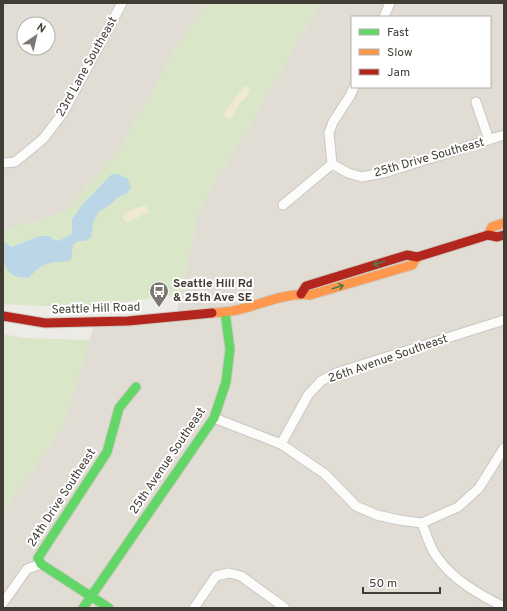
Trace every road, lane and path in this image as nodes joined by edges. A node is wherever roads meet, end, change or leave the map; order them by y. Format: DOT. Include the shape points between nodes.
graph roads {
  1 [pos="122,3"];
  2 [pos="390,3"];
  3 [pos="384,16"];
  4 [pos="354,88"];
  5 [pos="476,102"];
  6 [pos="504,135"];
  7 [pos="490,140"];
  8 [pos="3,163"];
  9 [pos="332,164"];
  10 [pos="283,205"];
  11 [pos="504,223"];
  12 [pos="488,235"];
  13 [pos="504,235"];
  14 [pos="225,312"];
  15 [pos="6,318"];
  16 [pos="504,320"];
  17 [pos="136,387"];
  18 [pos="214,418"];
  19 [pos="281,444"];
  20 [pos="504,448"];
  21 [pos="422,523"];
  22 [pos="39,561"];
  23 [pos="91,596"];
  24 [pos="3,603"];
  25 [pos="504,607"];
  26 [pos="83,608"];
  27 [pos="109,608"];
  28 [pos="194,608"];
  29 [pos="285,608"];
  1 -- 8 [label="street, 23rd Lane Southeast" via="64,112 43,139 15,162"];
  2 -- 3 [label="street"];
  4 -- 9 [label="street" via="329,133"];
  5 -- 7 [label="street"];
  6 -- 7 [label="street, 25th Drive Southeast"];
  7 -- 9 [label="street, 25th Drive Southeast" via="387,172 362,177"];
  9 -- 10 [label="street"];
  11 -- 12 [label="street, Seattle Hill Road" via="492,228"];
  12 -- 13 [label="street, Seattle Hill Road"];
  12 -- 14 [label="street, Seattle Hill Road" via="417,257 408,255 306,286 301,294"];
  14 -- 15 [label="street, Seattle Hill Road" via="128,321 45,323"];
  14 -- 18 [label="street, 25th Avenue Southeast" via="230,349 226,382"];
  16 -- 19 [label="street, 26th Avenue Southeast" via="336,374 308,394"];
  17 -- 22 [label="street, 24th Drive Southeast" via="119,408 106,452 41,552"];
  18 -- 19 [label="street"];
  18 -- 23 [label="street, 25th Avenue Southeast"];
  19 -- 21 [label="street" via="324,474 356,506 377,515"];
  20 -- 21 [label="street" via="479,488 458,506"];
  21 -- 25 [label="street" via="437,557 457,578 483,597"];
  22 -- 23 [label="street"];
  22 -- 24 [label="street, 24th Drive Southeast" via="26,569"];
  23 -- 26 [label="street, 25th Avenue Southeast"];
  23 -- 27 [label="street"];
  28 -- 29 [label="street" via="216,576 229,573 241,576"];
}
